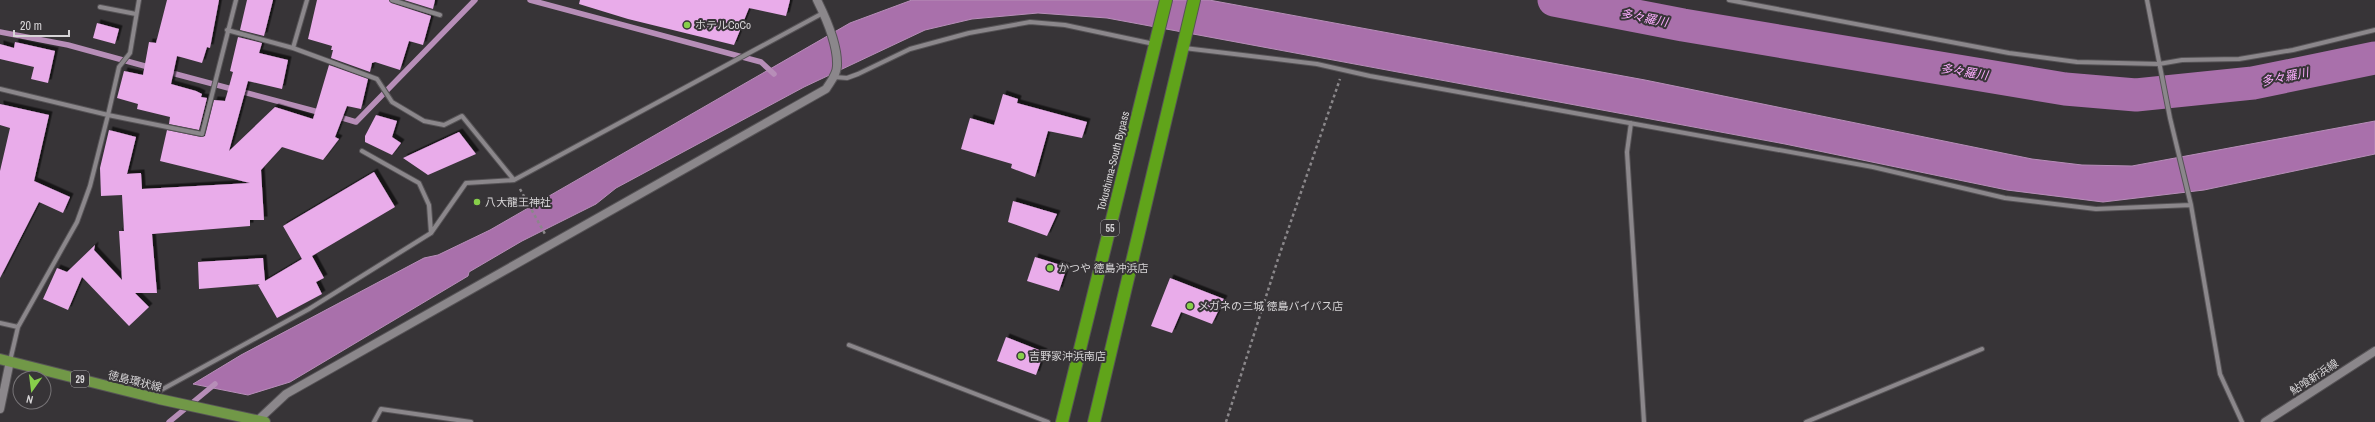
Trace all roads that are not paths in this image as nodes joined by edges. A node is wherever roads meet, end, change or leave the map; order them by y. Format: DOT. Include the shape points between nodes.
graph roads {
  1 [pos="139,0"];
  2 [pos="236,0"];
  3 [pos="307,0"];
  4 [pos="392,0"];
  5 [pos="816,0"];
  6 [pos="1166,0"];
  7 [pos="1194,0"];
  8 [pos="1729,0"];
  9 [pos="2147,0"];
  10 [pos="100,7"];
  11 [pos="824,13"];
  12 [pos="136,14"];
  13 [pos="440,15"];
  14 [pos="227,30"];
  15 [pos="2375,30"];
  16 [pos="1156,39"];
  17 [pos="1183,44"];
  18 [pos="293,48"];
  19 [pos="2159,64"];
  20 [pos="834,77"];
  21 [pos="0,89"];
  22 [pos="108,115"];
  23 [pos="1631,123"];
  24 [pos="362,152"];
  25 [pos="514,180"];
  26 [pos="2191,206"];
  27 [pos="431,233"];
  28 [pos="0,323"];
  29 [pos="18,327"];
  30 [pos="849,345"];
  31 [pos="1982,349"];
  32 [pos="2375,351"];
  33 [pos="5,360"];
  34 [pos="149,397"];
  35 [pos="0,409"];
  36 [pos="259,422"];
  37 [pos="374,422"];
  38 [pos="471,422"];
  39 [pos="1048,422"];
  40 [pos="1062,422"];
  41 [pos="1094,422"];
  42 [pos="1644,422"];
  43 [pos="1806,422"];
  44 [pos="2242,422"];
  45 [pos="2265,422"];
  1 -- 12 [label="street"];
  2 -- 14 [label="street"];
  3 -- 18 [label="street"];
  4 -- 13 [label="street"];
  5 -- 11 [label="street"];
  6 -- 16 [label="highway, Tokushima-South Bypass / 55"];
  7 -- 17 [label="highway"];
  8 -- 19 [label="street" via="2028,56 2077,62"];
  9 -- 19 [label="street"];
  10 -- 12 [label="street"];
  11 -- 20 [label="street" via="829,24 837,67"];
  11 -- 25 [label="street"];
  12 -- 22 [label="street" via="130,53 119,67"];
  14 -- 18 [label="street"];
  14 -- 22 [label="street" via="202,134"];
  15 -- 19 [label="street" via="2293,50 2239,59 2182,60"];
  16 -- 20 [label="street" via="1030,22 969,33 917,47 847,78"];
  16 -- 40 [label="highway, Tokushima-South Bypass / 55"];
  17 -- 23 [label="street" via="1317,64"];
  17 -- 41 [label="highway"];
  18 -- 25 [label="street" via="377,79 392,102 424,121 444,126 462,116"];
  19 -- 26 [label="street"];
  20 -- 36 [label="street" via="826,89 286,394"];
  21 -- 22 [label="street"];
  22 -- 29 [label="street" via="90,186 77,222"];
  23 -- 26 [label="street" via="1873,167 2005,198 2052,205 2096,209"];
  23 -- 42 [label="street" via="1628,152"];
  24 -- 27 [label="street" via="419,183 429,205"];
  25 -- 27 [label="street" via="466,183"];
  26 -- 44 [label="street" via="2220,374"];
  27 -- 34 [label="street" via="309,309"];
  28 -- 29 [label="street"];
  29 -- 33 [label="street"];
  30 -- 39 [label="street"];
  31 -- 43 [label="street"];
  32 -- 45 [label="street, 鮎喰新浜線"];
  33 -- 34 [label="main road, 徳島環状線 / 29"];
  33 -- 35 [label="street"];
  34 -- 36 [label="main road, 徳島環状線 / 29"];
  37 -- 38 [label="street" via="381,409"];
}
